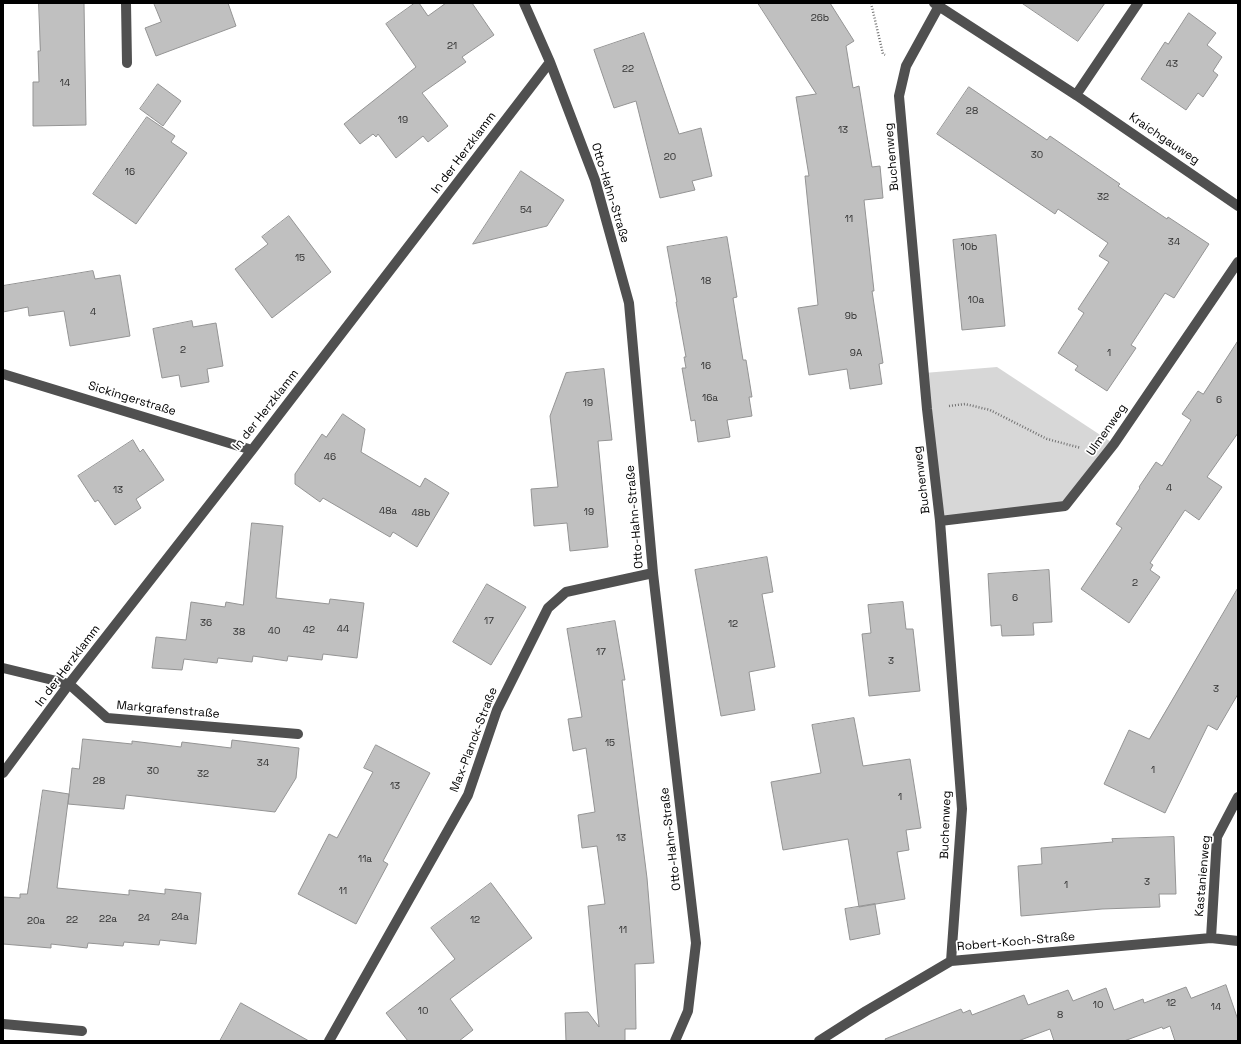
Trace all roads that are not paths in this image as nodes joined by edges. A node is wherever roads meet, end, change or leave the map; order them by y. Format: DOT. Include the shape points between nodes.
graph roads {
  1 [pos="126,3"];
  2 [pos="524,3"];
  3 [pos="1138,3"];
  4 [pos="937,4"];
  5 [pos="550,62"];
  6 [pos="127,64"];
  7 [pos="1076,95"];
  8 [pos="1238,206"];
  9 [pos="1238,262"];
  10 [pos="3,374"];
  11 [pos="252,450"];
  12 [pos="940,521"];
  13 [pos="653,573"];
  14 [pos="3,668"];
  15 [pos="69,684"];
  16 [pos="298,734"];
  17 [pos="3,773"];
  18 [pos="1238,797"];
  19 [pos="1211,938"];
  20 [pos="1238,940"];
  21 [pos="951,961"];
  22 [pos="3,1024"];
  23 [pos="82,1031"];
  24 [pos="329,1041"];
  25 [pos="675,1041"];
  26 [pos="819,1041"];
  1 -- 6 [label="street"];
  2 -- 5 [label="street, Otto-Hahn-Straße"];
  3 -- 7 [label="street"];
  4 -- 7 [label="street, Kraichgauweg"];
  4 -- 12 [label="street, Buchenweg" via="906,66 899,96 927,409"];
  5 -- 11 [label="street, In der Herzklamm"];
  5 -- 13 [label="street, Otto-Hahn-Straße" via="595,180 629,303"];
  7 -- 8 [label="street, Kraichgauweg"];
  9 -- 12 [label="street, Ulmenweg" via="1103,460 1065,506"];
  10 -- 11 [label="street, Sickingerstraße"];
  11 -- 15 [label="street, In der Herzklamm"];
  12 -- 21 [label="street, Buchenweg" via="962,809"];
  13 -- 24 [label="street, Max-Planck-Straße" via="566,592 548,608 497,710 468,795"];
  13 -- 25 [label="street, Otto-Hahn-Straße" via="696,943 688,1011"];
  14 -- 15 [label="street, Markgrafenstraße"];
  15 -- 16 [label="street, Markgrafenstraße" via="108,718"];
  15 -- 17 [label="street, In der Herzklamm"];
  18 -- 19 [label="street, Kastanienweg" via="1217,837"];
  19 -- 20 [label="street, Robert-Koch-Straße"];
  19 -- 21 [label="street, Robert-Koch-Straße"];
  21 -- 26 [label="street, Robert-Koch-Straße"];
  22 -- 23 [label="street"];
}
